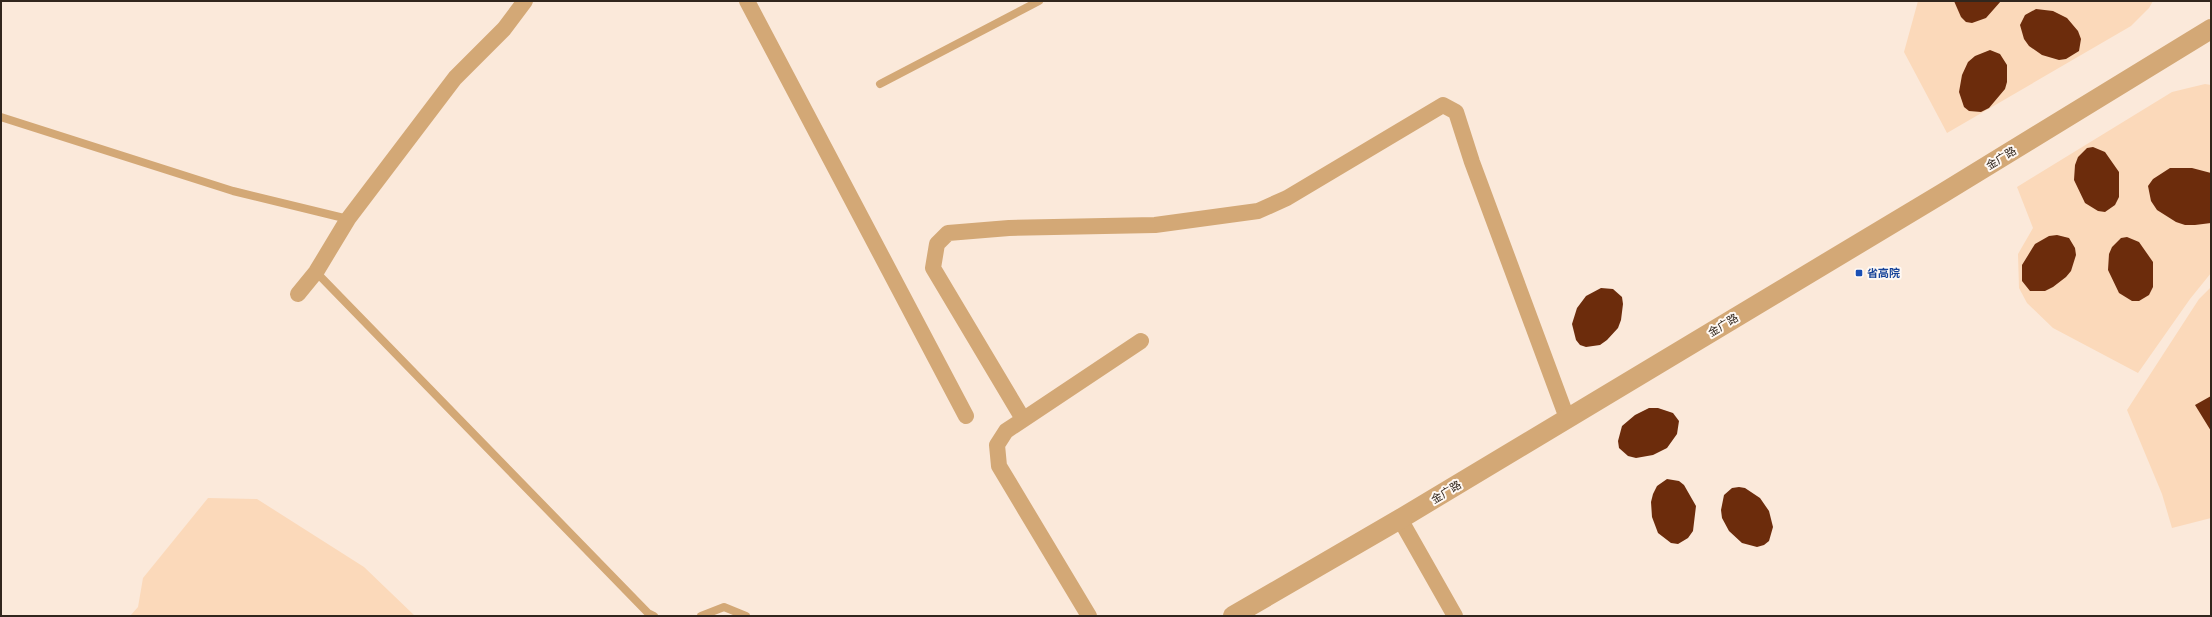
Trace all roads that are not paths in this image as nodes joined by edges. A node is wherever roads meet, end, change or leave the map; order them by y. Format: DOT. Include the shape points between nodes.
graph roads {
  1 [pos="525,1"];
  2 [pos="747,1"];
  3 [pos="1039,1"];
  4 [pos="2211,29"];
  5 [pos="880,84"];
  6 [pos="1,117"];
  7 [pos="348,218"];
  8 [pos="316,272"];
  9 [pos="298,294"];
  10 [pos="1141,341"];
  11 [pos="966,416"];
  12 [pos="1567,418"];
  13 [pos="1023,420"];
  14 [pos="1400,520"];
  15 [pos="654,616"];
  16 [pos="701,616"];
  17 [pos="746,616"];
  18 [pos="1088,616"];
  19 [pos="1233,616"];
  20 [pos="1455,616"];
  1 -- 7 [label="street" via="504,29 455,78"];
  2 -- 11 [label="street"];
  3 -- 5 [label="lane"];
  4 -- 12 [label="street, 金广路" via="1957,185"];
  6 -- 7 [label="lane" via="233,191"];
  7 -- 8 [label="street"];
  8 -- 9 [label="street"];
  8 -- 15 [label="lane" via="648,613"];
  10 -- 13 [label="street"];
  12 -- 13 [label="street" via="1472,162 1456,112 1443,104 1287,198 1258,211 1155,225 1010,228 948,233 937,244 933,268"];
  12 -- 14 [label="street, 金广路"];
  13 -- 18 [label="street" via="1006,431 997,445 999,466"];
  14 -- 19 [label="street, 金广路"];
  14 -- 20 [label="street"];
  16 -- 17 [label="lane" via="724,607"];
}
